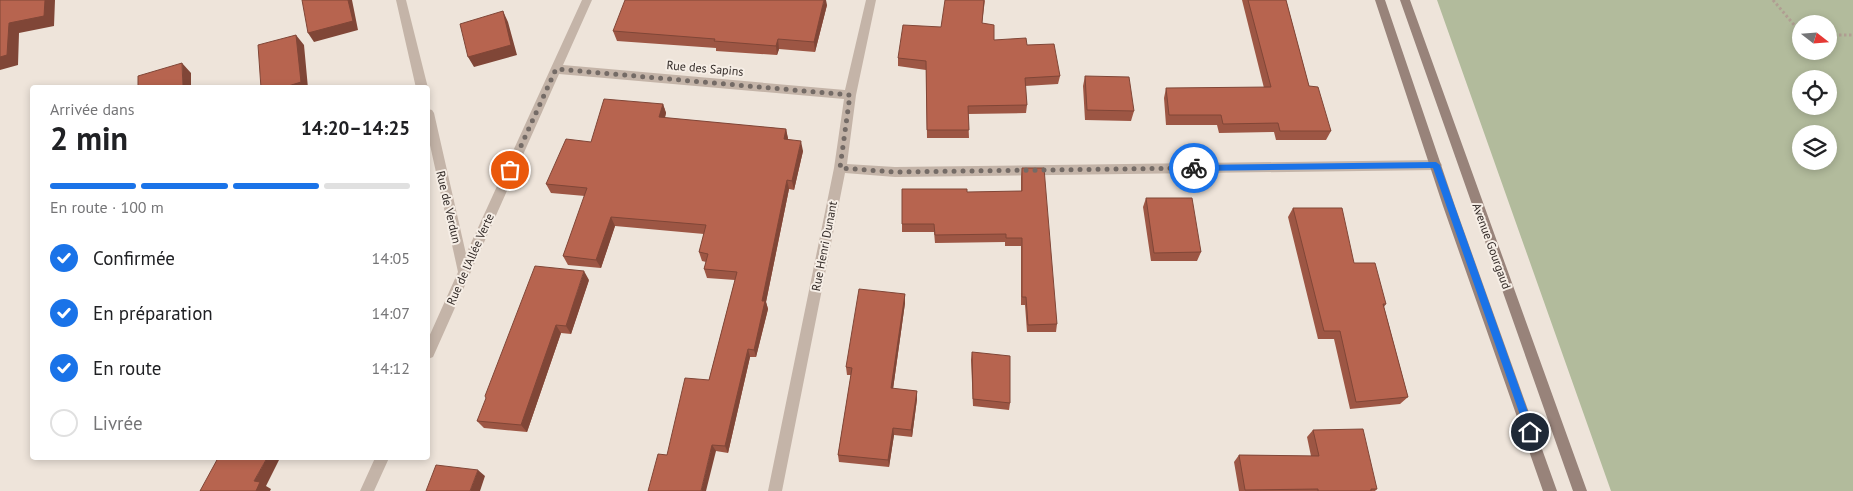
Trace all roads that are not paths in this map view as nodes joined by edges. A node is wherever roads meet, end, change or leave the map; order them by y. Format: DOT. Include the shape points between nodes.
graph roads {
  1 [pos="402,0"];
  2 [pos="586,0"];
  3 [pos="871,0"];
  4 [pos="1380,0"];
  5 [pos="1404,0"];
  6 [pos="556,69"];
  7 [pos="421,85"];
  8 [pos="850,95"];
  9 [pos="430,122"];
  10 [pos="1436,165"];
  11 [pos="840,168"];
  12 [pos="464,271"];
  13 [pos="430,349"];
  14 [pos="381,460"];
  15 [pos="367,491"];
  16 [pos="775,491"];
  17 [pos="1550,491"];
  18 [pos="1580,491"];
  1 -- 7 [label="street"];
  2 -- 6 [label="street, Rue de l'Allée Verte"];
  3 -- 8 [label="street, Rue Henri Dunant"];
  4 -- 10 [label="main road"];
  5 -- 18 [label="main road, Avenue Gourgaud"];
  6 -- 8 [label="street, Rue des Sapins"];
  6 -- 12 [label="street, Rue de l'Allée Verte"];
  8 -- 11 [label="street, Rue Henri Dunant"];
  9 -- 12 [label="street, Rue de Verdun"];
  10 -- 11 [label="street" via="895,172"];
  10 -- 17 [label="main road"];
  11 -- 16 [label="street, Rue Henri Dunant"];
  12 -- 13 [label="street, Rue de l'Allée Verte"];
  14 -- 15 [label="street"];
}
